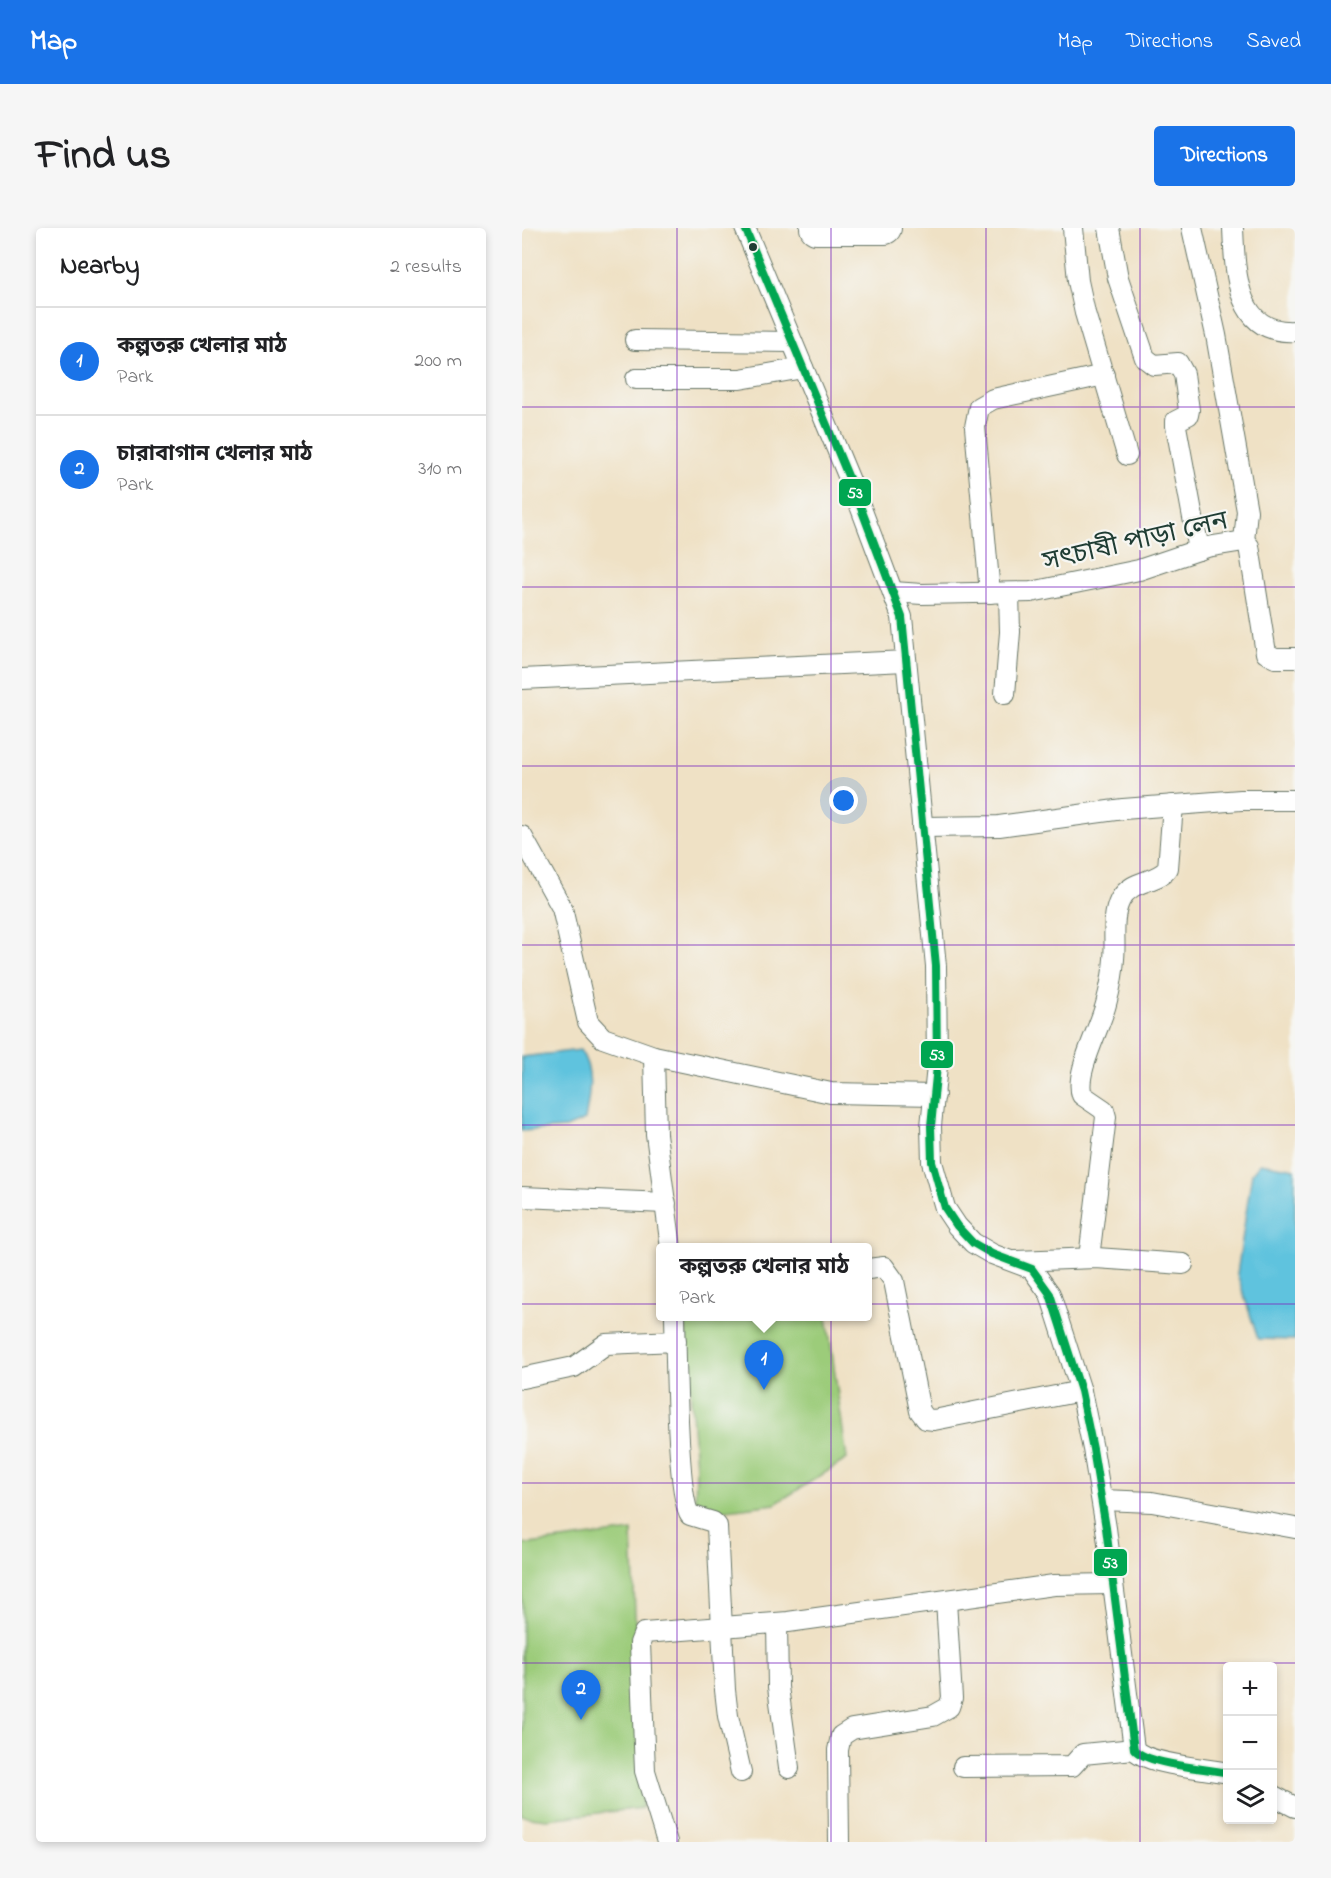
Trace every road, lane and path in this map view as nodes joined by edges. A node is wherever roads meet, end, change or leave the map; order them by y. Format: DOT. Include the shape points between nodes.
graph roads {
  1 [pos="745,228"];
  2 [pos="816,228"];
  3 [pos="885,228"];
  4 [pos="1072,228"];
  5 [pos="1109,228"];
  6 [pos="1192,228"];
  7 [pos="1233,228"];
  8 [pos="1295,331"];
  9 [pos="635,340"];
  10 [pos="792,342"];
  11 [pos="803,368"];
  12 [pos="1104,375"];
  13 [pos="636,379"];
  14 [pos="1127,455"];
  15 [pos="1244,541"];
  16 [pos="1199,550"];
  17 [pos="893,592"];
  18 [pos="999,593"];
  19 [pos="1295,658"];
  20 [pos="906,661"];
  21 [pos="522,680"];
  22 [pos="1005,694"];
  23 [pos="1295,800"];
  24 [pos="1173,805"];
  25 [pos="922,827"];
  26 [pos="522,836"];
  27 [pos="542,869"];
  28 [pos="522,872"];
  29 [pos="654,1056"];
  30 [pos="935,1095"];
  31 [pos="522,1197"];
  32 [pos="666,1203"];
  33 [pos="670,1243"];
  34 [pos="1089,1258"];
  35 [pos="1009,1261"];
  36 [pos="1183,1264"];
  37 [pos="872,1269"];
  38 [pos="675,1321"];
  39 [pos="676,1341"];
  40 [pos="522,1378"];
  41 [pos="1081,1391"];
  42 [pos="1102,1500"];
  43 [pos="1295,1528"];
  44 [pos="1111,1584"];
  45 [pos="946,1601"];
  46 [pos="777,1623"];
  47 [pos="723,1629"];
  48 [pos="1134,1749"];
  49 [pos="963,1767"];
  50 [pos="789,1768"];
  51 [pos="741,1772"];
  52 [pos="1223,1772"];
  53 [pos="1277,1798"];
  54 [pos="1295,1807"];
  55 [pos="668,1842"];
  56 [pos="839,1842"];
  1 -- 10 [label="street"];
  2 -- 3 [label="main road"];
  4 -- 12 [label="street" via="1078,281"];
  5 -- 16 [label="street" via="1118,278 1145,358 1154,365 1178,363 1184,374 1190,410 1176,421 1176,426"];
  6 -- 15 [label="street" via="1216,335 1247,511"];
  7 -- 8 [label="street" via="1239,282 1254,318 1272,330"];
  9 -- 10 [label="street"];
  10 -- 11 [label="street"];
  11 -- 13 [label="street" via="740,380"];
  11 -- 17 [label="street"];
  12 -- 14 [label="street"];
  12 -- 18 [label="street" via="993,399 979,407 975,428"];
  15 -- 16 [label="street, সৎচাষী পাড়া লেন"];
  15 -- 19 [label="street, সৎচাষী পাড়া লেন" via="1249,546 1266,653 1275,658"];
  16 -- 18 [label="street, সৎচাষী পাড়া লেন" via="1139,570 1045,590"];
  17 -- 18 [label="street, সৎচাষী পাড়া লেন"];
  17 -- 20 [label="street" via="902,617"];
  18 -- 22 [label="street" via="1010,632"];
  20 -- 21 [label="street"];
  20 -- 25 [label="street"];
  23 -- 24 [label="street"];
  24 -- 25 [label="street" via="999,826"];
  24 -- 34 [label="street" via="1168,868 1161,875 1131,887 1117,908 1107,1000 1079,1081 1083,1095 1104,1110 1106,1117"];
  25 -- 30 [label="street" via="936,966"];
  26 -- 27 [label="street"];
  27 -- 28 [label="street"];
  27 -- 29 [label="street" via="562,908 592,1029 603,1038"];
  29 -- 30 [label="street" via="831,1094"];
  29 -- 32 [label="street" via="656,1134"];
  30 -- 35 [label="street" via="931,1152 945,1209 973,1243"];
  31 -- 32 [label="street"];
  32 -- 33 [label="street"];
  34 -- 35 [label="street"];
  34 -- 36 [label="street"];
  35 -- 41 [label="street" via="1032,1269 1046,1285"];
  37 -- 41 [label="street" via="884,1268 894,1281 920,1411 926,1419"];
  38 -- 39 [label="street"];
  39 -- 40 [label="street" via="606,1344 574,1367"];
  39 -- 47 [label="street" via="686,1506 690,1515 717,1526"];
  41 -- 42 [label="street"];
  42 -- 43 [label="street" via="1152,1502"];
  42 -- 44 [label="street"];
  44 -- 45 [label="street" via="1054,1585"];
  44 -- 48 [label="street"];
  45 -- 46 [label="street"];
  45 -- 56 [label="street" via="952,1698 949,1707 933,1716 852,1729 841,1737"];
  46 -- 47 [label="street"];
  46 -- 50 [label="street" via="778,1688"];
  47 -- 51 [label="street" via="728,1716"];
  47 -- 55 [label="street" via="647,1632 640,1638 645,1772"];
  48 -- 49 [label="street" via="1083,1754 1072,1766"];
  48 -- 52 [label="street" via="1155,1760"];
  53 -- 54 [label="street"];
}
